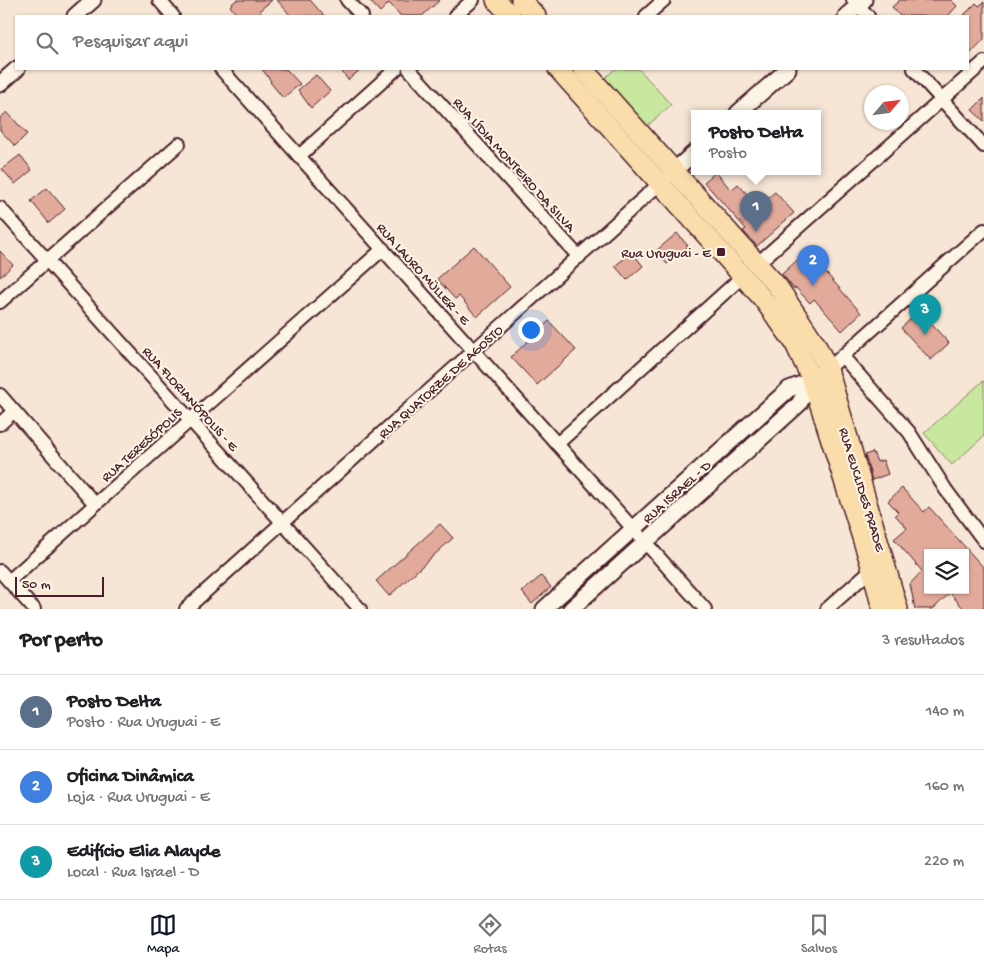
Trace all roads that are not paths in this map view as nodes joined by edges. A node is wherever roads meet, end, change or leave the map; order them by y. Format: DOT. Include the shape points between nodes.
graph roads {
  1 [pos="93,0"];
  2 [pos="159,0"];
  3 [pos="347,0"];
  4 [pos="473,0"];
  5 [pos="496,0"];
  6 [pos="522,0"];
  7 [pos="664,0"];
  8 [pos="861,6"];
  9 [pos="76,15"];
  10 [pos="172,15"];
  11 [pos="361,15"];
  12 [pos="456,15"];
  13 [pos="510,15"];
  14 [pos="535,15"];
  15 [pos="647,15"];
  16 [pos="848,15"];
  17 [pos="984,62"];
  18 [pos="16,70"];
  19 [pos="221,70"];
  20 [pos="395,70"];
  21 [pos="410,70"];
  22 [pos="559,70"];
  23 [pos="586,70"];
  24 [pos="787,70"];
  25 [pos="915,70"];
  26 [pos="0,84"];
  27 [pos="942,100"];
  28 [pos="741,110"];
  29 [pos="179,144"];
  30 [pos="984,146"];
  31 [pos="299,156"];
  32 [pos="691,156"];
  33 [pos="675,170"];
  34 [pos="660,183"];
  35 [pos="0,208"];
  36 [pos="984,230"];
  37 [pos="383,250"];
  38 [pos="578,257"];
  39 [pos="47,260"];
  40 [pos="758,263"];
  41 [pos="743,276"];
  42 [pos="0,302"];
  43 [pos="474,351"];
  44 [pos="843,357"];
  45 [pos="828,369"];
  46 [pos="812,380"];
  47 [pos="0,395"];
  48 [pos="14,411"];
  49 [pos="190,420"];
  50 [pos="0,424"];
  51 [pos="558,444"];
  52 [pos="96,504"];
  53 [pos="282,522"];
  54 [pos="633,529"];
  55 [pos="984,541"];
  56 [pos="645,542"];
  57 [pos="878,566"];
  58 [pos="4,576"];
  59 [pos="34,609"];
  60 [pos="186,609"];
  61 [pos="360,609"];
  62 [pos="544,609"];
  63 [pos="571,609"];
  64 [pos="706,609"];
  65 [pos="827,609"];
  66 [pos="882,609"];
  67 [pos="898,609"];
  1 -- 9 [label="street"];
  2 -- 10 [label="street"];
  3 -- 11 [label="street"];
  4 -- 12 [label="street"];
  5 -- 13 [label="main road"];
  6 -- 14 [label="main road"];
  7 -- 15 [label="street"];
  8 -- 16 [label="street"];
  17 -- 27 [label="street"];
  18 -- 26 [label="street"];
  19 -- 31 [label="street, RUA LAURO MÜLLER - E"];
  20 -- 31 [label="street"];
  21 -- 38 [label="street, RUA LÍDIA MONTEIRO DA SILVA"];
  22 -- 34 [label="main road"];
  23 -- 33 [label="main road"];
  24 -- 28 [label="street"];
  25 -- 27 [label="street"];
  27 -- 30 [label="street"];
  27 -- 40 [label="street"];
  29 -- 39 [label="street"];
  31 -- 37 [label="street, RUA LAURO MÜLLER - E"];
  32 -- 33 [label="street, RUA QUATORZE DE AGOSTO"];
  33 -- 34 [label="street, RUA QUATORZE DE AGOSTO"];
  33 -- 40 [label="main road"];
  34 -- 38 [label="street, RUA QUATORZE DE AGOSTO"];
  34 -- 41 [label="main road"];
  35 -- 39 [label="street, RUA FLORIANÓPOLIS - E"];
  36 -- 44 [label="street, RUA ISRAEL - D"];
  37 -- 43 [label="street, RUA LAURO MÜLLER - E"];
  37 -- 49 [label="street, RUA TERESÓPOLIS"];
  38 -- 43 [label="street, RUA QUATORZE DE AGOSTO"];
  39 -- 42 [label="street"];
  39 -- 49 [label="street, RUA FLORIANÓPOLIS - E"];
  40 -- 45 [label="main road" via="796,312"];
  41 -- 46 [label="main road" via="794,342"];
  41 -- 51 [label="street"];
  43 -- 51 [label="street, RUA LAURO MÜLLER - E"];
  43 -- 53 [label="street, RUA QUATORZE DE AGOSTO"];
  44 -- 45 [label="street, RUA ISRAEL - D"];
  44 -- 55 [label="street" via="909,432"];
  45 -- 46 [label="street, RUA ISRAEL - D"];
  45 -- 57 [label="main road, RUA EUCLIDES PRADE"];
  46 -- 54 [label="street, RUA ISRAEL - D" via="789,389"];
  46 -- 56 [label="street, RUA ISRAEL - D" via="800,404"];
  46 -- 57 [label="main road, RUA EUCLIDES PRADE"];
  47 -- 48 [label="street"];
  48 -- 50 [label="street"];
  48 -- 52 [label="street"];
  49 -- 52 [label="street, RUA TERESÓPOLIS"];
  49 -- 53 [label="street, RUA FLORIANÓPOLIS - E"];
  51 -- 54 [label="street, RUA LAURO MÜLLER - E"];
  52 -- 58 [label="street, RUA TERESÓPOLIS"];
  53 -- 60 [label="street, RUA QUATORZE DE AGOSTO"];
  53 -- 61 [label="street, RUA FLORIANÓPOLIS - E"];
  54 -- 56 [label="street, RUA LAURO MÜLLER - E"];
  54 -- 62 [label="street, RUA ISRAEL - D"];
  56 -- 63 [label="street, RUA ISRAEL - D"];
  56 -- 64 [label="street, RUA LAURO MÜLLER - E"];
  57 -- 65 [label="street"];
  57 -- 66 [label="main road, RUA EUCLIDES PRADE"];
  57 -- 67 [label="main road, RUA EUCLIDES PRADE"];
  58 -- 59 [label="street"];
}
